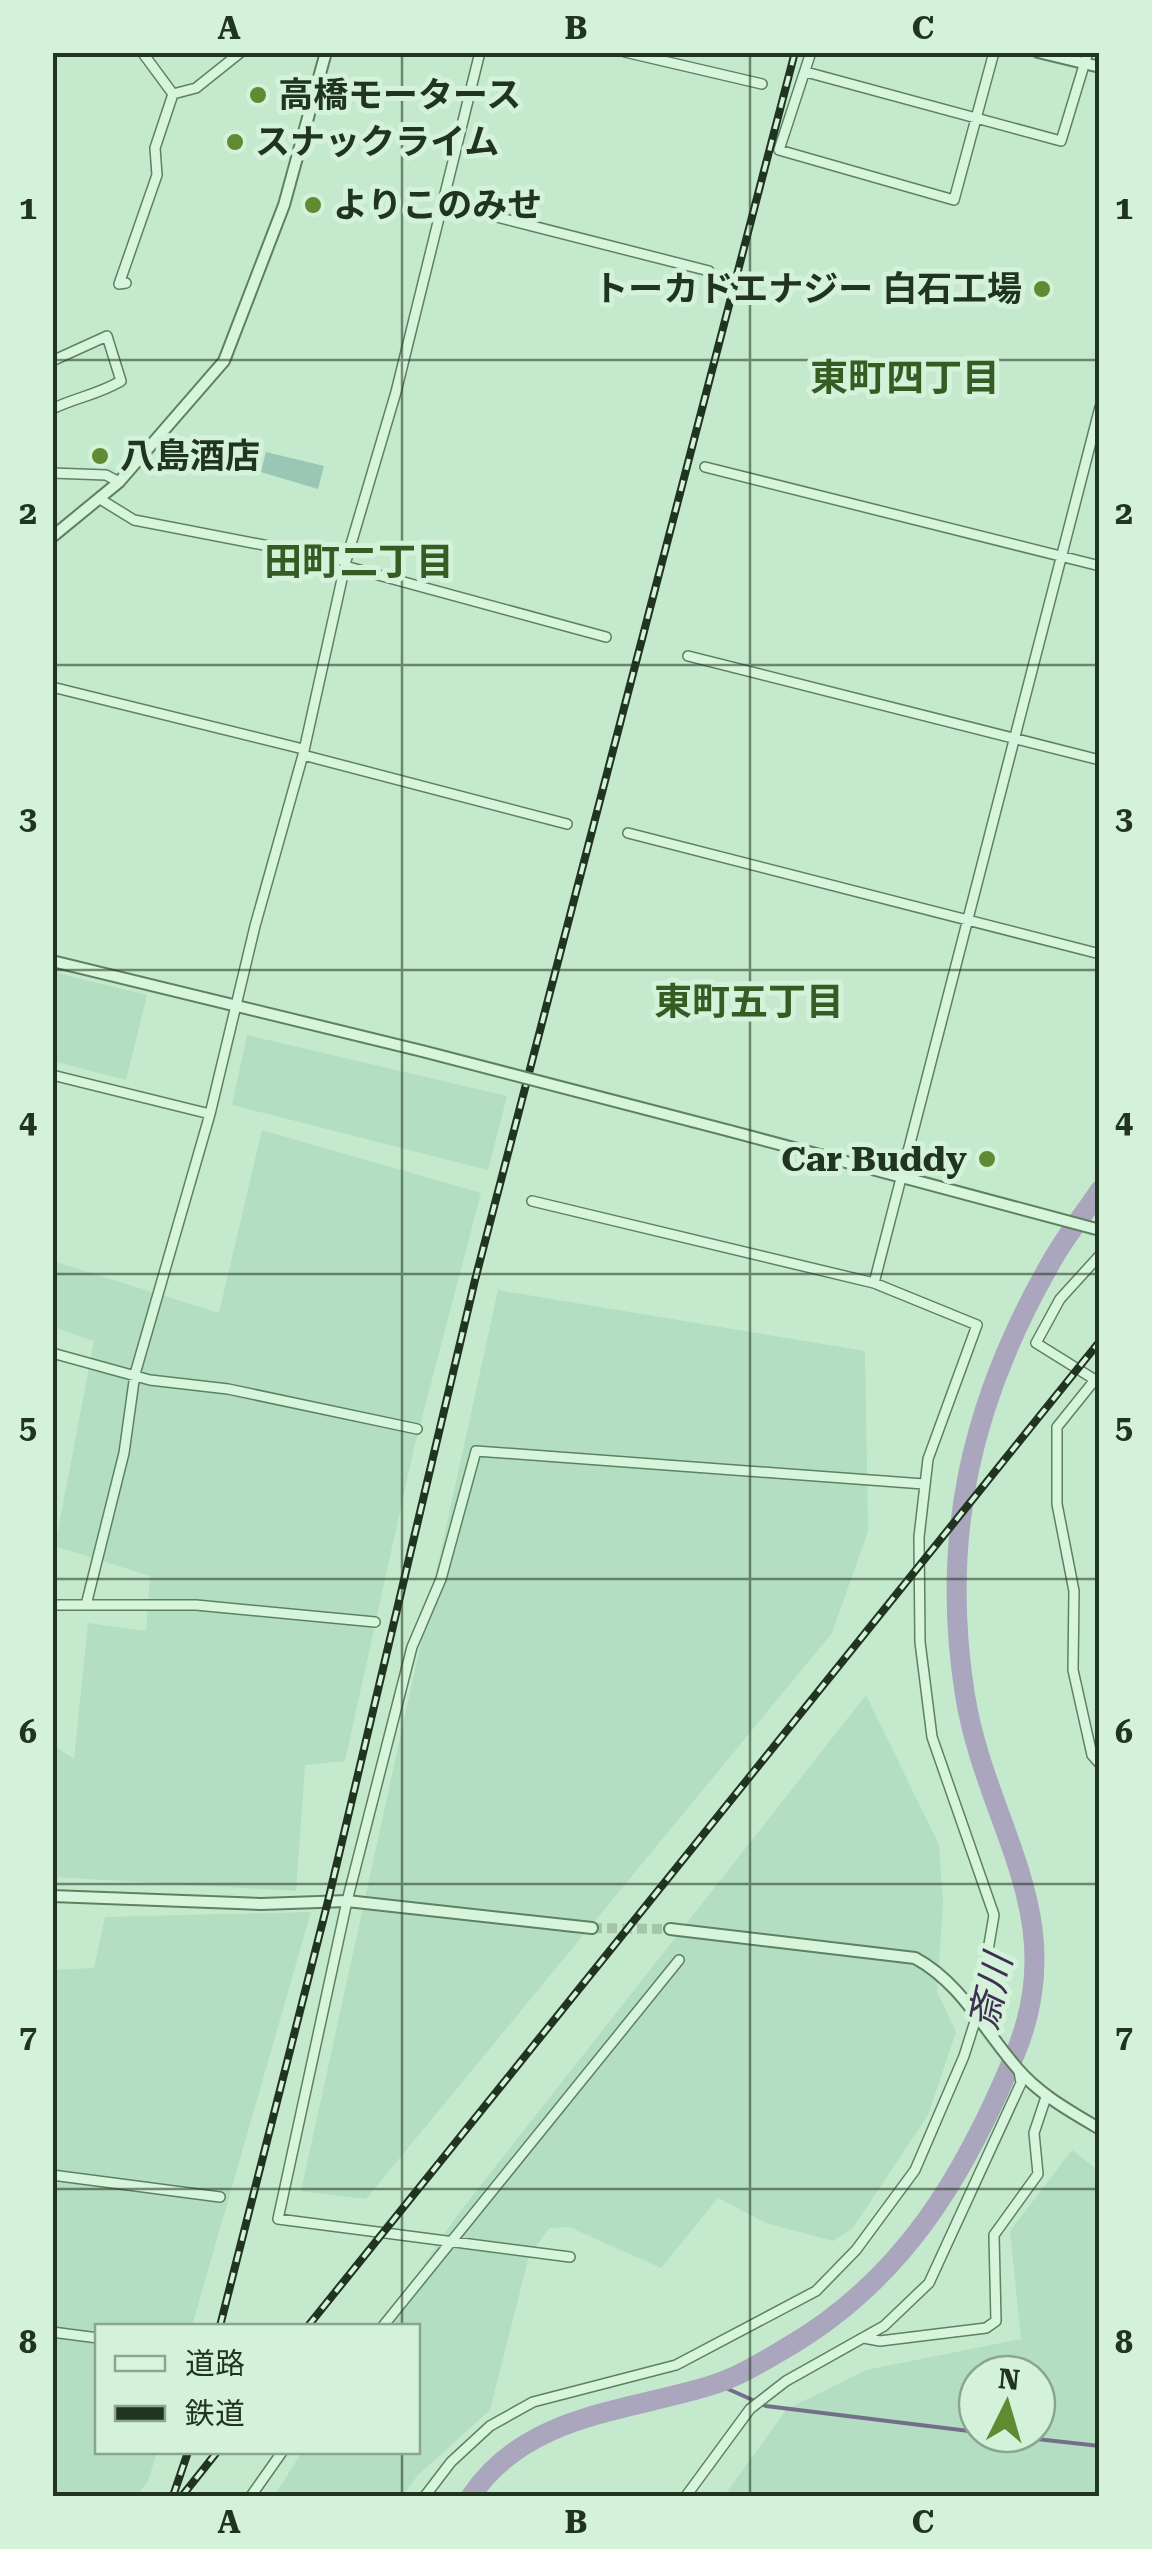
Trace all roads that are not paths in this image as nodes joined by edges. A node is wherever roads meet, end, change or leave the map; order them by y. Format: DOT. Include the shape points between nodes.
graph roads {
  1 [pos="142,52"];
  2 [pos="241,52"];
  3 [pos="326,52"];
  4 [pos="480,52"];
  5 [pos="625,52"];
  6 [pos="811,52"];
  7 [pos="994,52"];
  8 [pos="1038,52"];
  9 [pos="1087,58"];
  10 [pos="1100,67"];
  11 [pos="806,72"];
  12 [pos="762,84"];
  13 [pos="173,94"];
  14 [pos="978,117"];
  15 [pos="442,203"];
  16 [pos="709,271"];
  17 [pos="126,284"];
  18 [pos="52,361"];
  19 [pos="1100,407"];
  20 [pos="52,409"];
  21 [pos="705,467"];
  22 [pos="52,473"];
  23 [pos="119,482"];
  24 [pos="100,500"];
  25 [pos="52,538"];
  26 [pos="1059,556"];
  27 [pos="346,564"];
  28 [pos="1100,566"];
  29 [pos="606,637"];
  30 [pos="688,656"];
  31 [pos="52,687"];
  32 [pos="1016,738"];
  33 [pos="303,752"];
  34 [pos="1100,760"];
  35 [pos="567,824"];
  36 [pos="628,833"];
  37 [pos="970,918"];
  38 [pos="1100,954"];
  39 [pos="52,961"];
  40 [pos="236,1008"];
  41 [pos="52,1075"];
  42 [pos="210,1114"];
  43 [pos="902,1176"];
  44 [pos="532,1201"];
  45 [pos="1100,1230"];
  46 [pos="1100,1255"];
  47 [pos="874,1282"];
  48 [pos="52,1353"];
  49 [pos="135,1374"];
  50 [pos="1097,1381"];
  51 [pos="417,1430"];
  52 [pos="924,1484"];
  53 [pos="52,1605"];
  54 [pos="86,1605"];
  55 [pos="375,1622"];
  56 [pos="1100,1764"];
  57 [pos="52,1896"];
  58 [pos="347,1901"];
  59 [pos="592,1928"];
  60 [pos="670,1929"];
  61 [pos="679,1960"];
  62 [pos="979,2018"];
  63 [pos="1018,2071"];
  64 [pos="1046,2097"];
  65 [pos="1100,2129"];
  66 [pos="52,2175"];
  67 [pos="220,2197"];
  68 [pos="452,2241"];
  69 [pos="570,2257"];
  70 [pos="385,2324"];
  71 [pos="52,2332"];
  72 [pos="95,2338"];
  73 [pos="864,2338"];
  74 [pos="281,2454"];
  75 [pos="250,2496"];
  76 [pos="425,2496"];
  77 [pos="686,2496"];
  1 -- 13 [label="street"];
  2 -- 13 [label="street" via="196,88"];
  3 -- 23 [label="street" via="284,205 224,361"];
  4 -- 15 [label="street"];
  5 -- 12 [label="street"];
  6 -- 11 [label="street"];
  7 -- 14 [label="street"];
  8 -- 9 [label="street"];
  9 -- 10 [label="street"];
  9 -- 14 [label="street" via="1061,140"];
  11 -- 14 [label="street"];
  11 -- 14 [label="street" via="780,150 954,200"];
  13 -- 17 [label="street" via="156,148 157,175 119,284"];
  15 -- 16 [label="street"];
  15 -- 27 [label="street"];
  18 -- 20 [label="street" via="108,336 122,381"];
  19 -- 26 [label="street"];
  21 -- 26 [label="street"];
  22 -- 23 [label="street" via="106,475"];
  23 -- 24 [label="street"];
  24 -- 25 [label="street"];
  24 -- 27 [label="street" via="134,520"];
  26 -- 28 [label="street"];
  26 -- 32 [label="street"];
  27 -- 29 [label="street"];
  27 -- 33 [label="street"];
  30 -- 32 [label="street"];
  31 -- 33 [label="street"];
  32 -- 34 [label="street"];
  32 -- 37 [label="street"];
  33 -- 35 [label="street"];
  33 -- 40 [label="street"];
  36 -- 37 [label="street"];
  37 -- 38 [label="street"];
  37 -- 43 [label="street"];
  39 -- 40 [label="street"];
  40 -- 42 [label="street"];
  40 -- 43 [label="street, bridge"];
  41 -- 42 [label="street"];
  42 -- 49 [label="street"];
  43 -- 45 [label="street"];
  43 -- 47 [label="street"];
  44 -- 47 [label="street"];
  46 -- 50 [label="street" via="1060,1299 1036,1343"];
  47 -- 52 [label="street" via="977,1325"];
  48 -- 49 [label="street"];
  49 -- 51 [label="street"];
  49 -- 54 [label="street" via="121,1465"];
  50 -- 56 [label="street" via="1057,1427 1056,1504 1074,1591 1073,1670"];
  52 -- 58 [label="street" via="476,1451 441,1579 412,1647"];
  52 -- 62 [label="street" via="920,1642 932,1737 994,1915"];
  53 -- 54 [label="street"];
  54 -- 55 [label="street" via="196,1605"];
  57 -- 58 [label="street"];
  58 -- 59 [label="street"];
  58 -- 68 [label="street" via="278,2219"];
  60 -- 62 [label="street" via="915,1958 935,1969"];
  61 -- 68 [label="street"];
  62 -- 63 [label="street"];
  62 -- 76 [label="street" via="915,2170 816,2291 676,2365 533,2402 490,2426"];
  63 -- 64 [label="street"];
  63 -- 73 [label="street" via="1021,2083 929,2282"];
  64 -- 65 [label="street"];
  64 -- 73 [label="street" via="1034,2133 1038,2174 992,2243 996,2321 968,2330"];
  66 -- 67 [label="street"];
  68 -- 69 [label="street"];
  68 -- 70 [label="street"];
  71 -- 72 [label="street"];
  73 -- 77 [label="street" via="750,2409"];
  74 -- 75 [label="street"];
}
